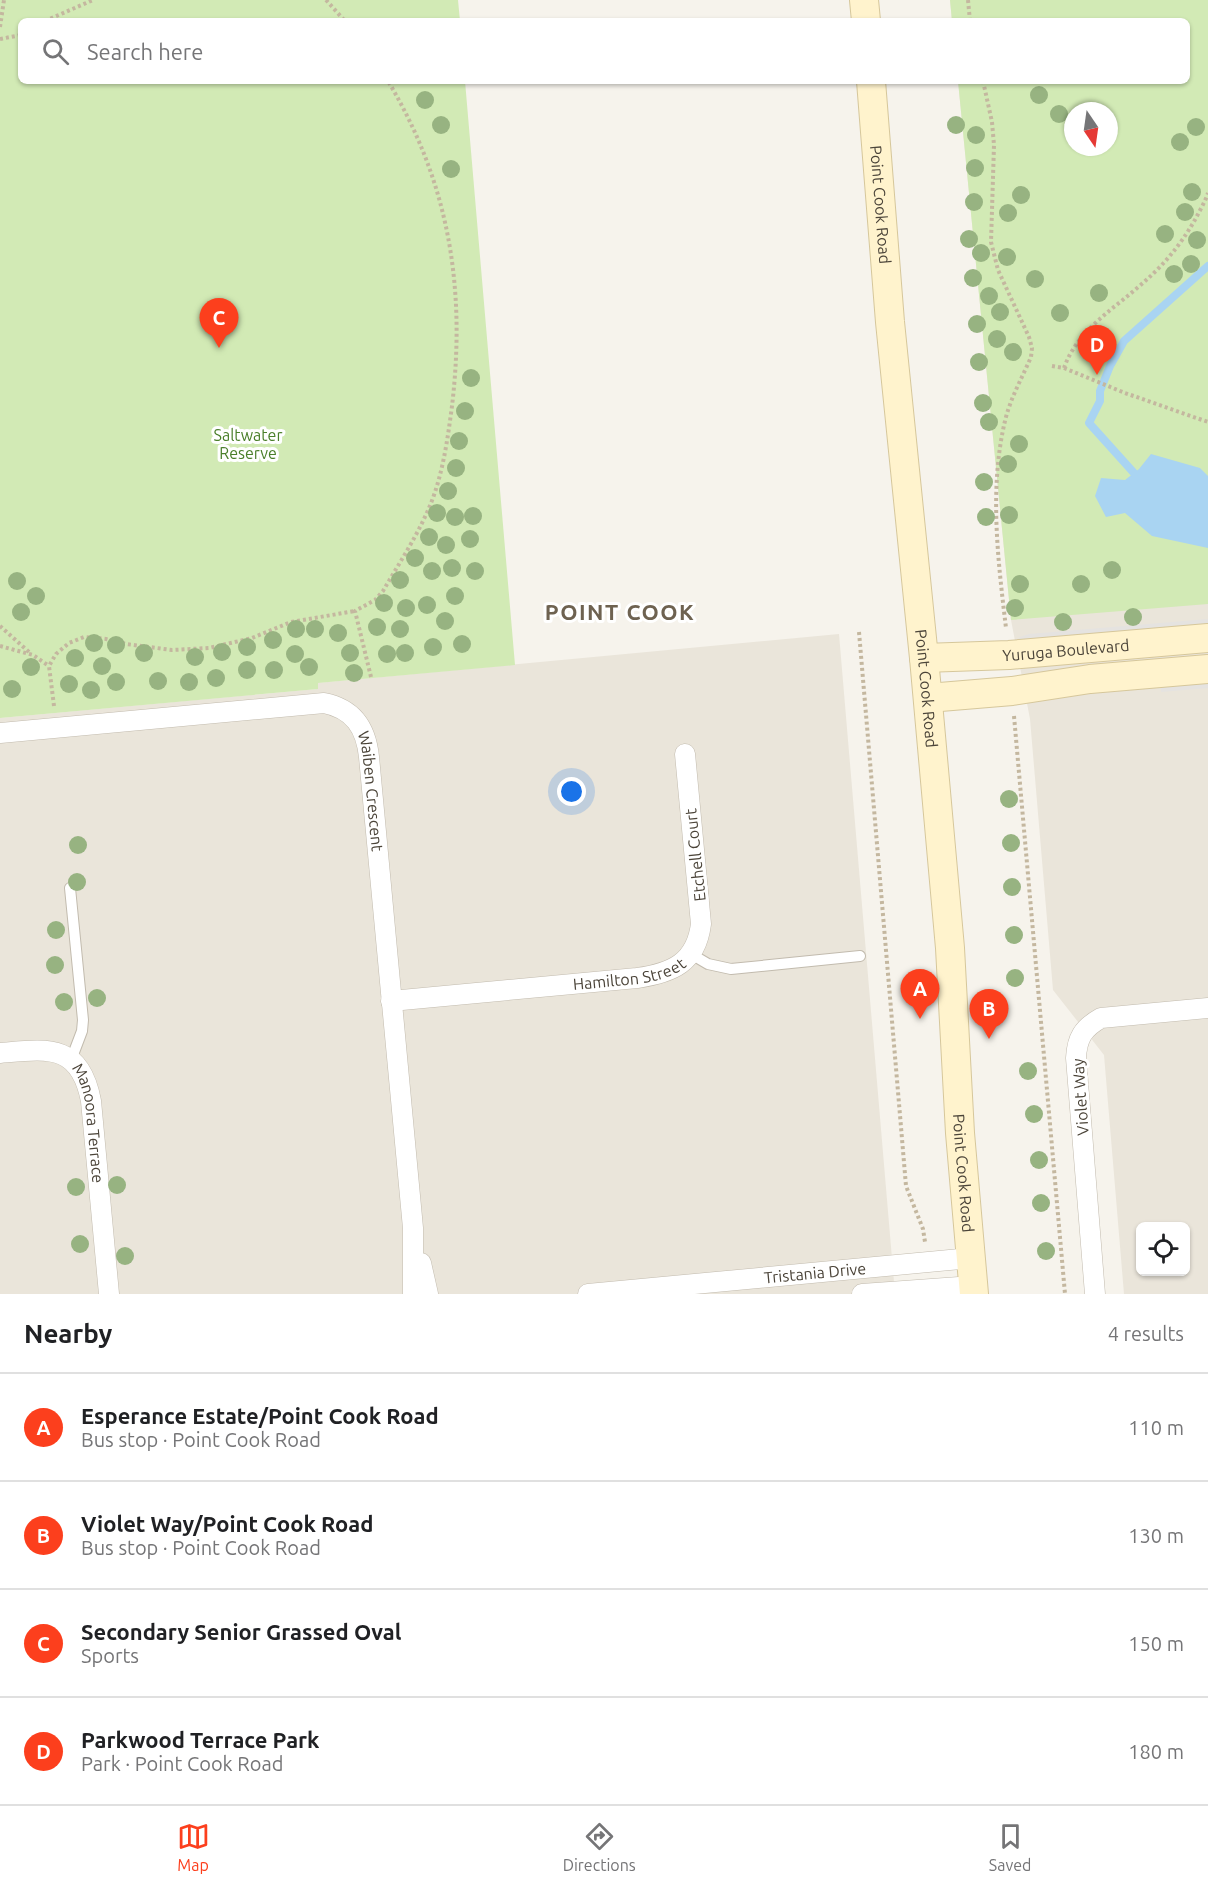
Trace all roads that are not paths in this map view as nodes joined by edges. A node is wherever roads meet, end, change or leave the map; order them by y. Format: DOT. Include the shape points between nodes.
graph roads {
  1 [pos="864,0"];
  2 [pos="873,0"];
  3 [pos="866,18"];
  4 [pos="873,18"];
  5 [pos="871,84"];
  6 [pos="1208,638"];
  7 [pos="924,658"];
  8 [pos="1208,669"];
  9 [pos="928,698"];
  10 [pos="0,733"];
  11 [pos="685,754"];
  12 [pos="70,888"];
  13 [pos="691,954"];
  14 [pos="860,956"];
  15 [pos="391,1001"];
  16 [pos="1208,1008"];
  17 [pos="0,1053"];
  18 [pos="71,1060"];
  19 [pos="413,1228"];
  20 [pos="971,1258"];
  21 [pos="973,1290"];
  22 [pos="110,1294"];
  23 [pos="413,1294"];
  24 [pos="428,1294"];
  25 [pos="588,1294"];
  26 [pos="862,1294"];
  27 [pos="1095,1294"];
  1 -- 3 [label="main road"];
  2 -- 4 [label="main road"];
  5 -- 7 [label="main road, Point Cook Road" via="890,322"];
  6 -- 7 [label="main road, Yuruga Boulevard" via="1010,655"];
  7 -- 9 [label="main road, Point Cook Road"];
  8 -- 9 [label="main road, Yuruga Boulevard"];
  9 -- 20 [label="main road, Point Cook Road"];
  10 -- 15 [label="street, Waiben Crescent" via="309,703 335,705 343,710 361,727 368,746"];
  11 -- 13 [label="street, Etchell Court" via="701,913 700,935"];
  12 -- 18 [label="lane, Manoora Terrace" via="83,1020"];
  13 -- 14 [label="lane, Hamilton Street" via="708,964 731,969"];
  13 -- 15 [label="street, Hamilton Street" via="675,967 653,976"];
  15 -- 19 [label="street, Waiben Crescent"];
  16 -- 27 [label="street, Violet Way" via="1101,1018 1090,1024 1078,1040 1076,1066"];
  17 -- 18 [label="street" via="48,1050"];
  18 -- 22 [label="street, Manoora Terrace" via="85,1077 91,1101"];
  19 -- 23 [label="street, Waiben Crescent"];
  19 -- 24 [label="street, Waiben Crescent"];
  20 -- 21 [label="main road, Point Cook Road"];
  20 -- 25 [label="street, Tristania Drive"];
  21 -- 26 [label="street, Tristania Drive"];
}
